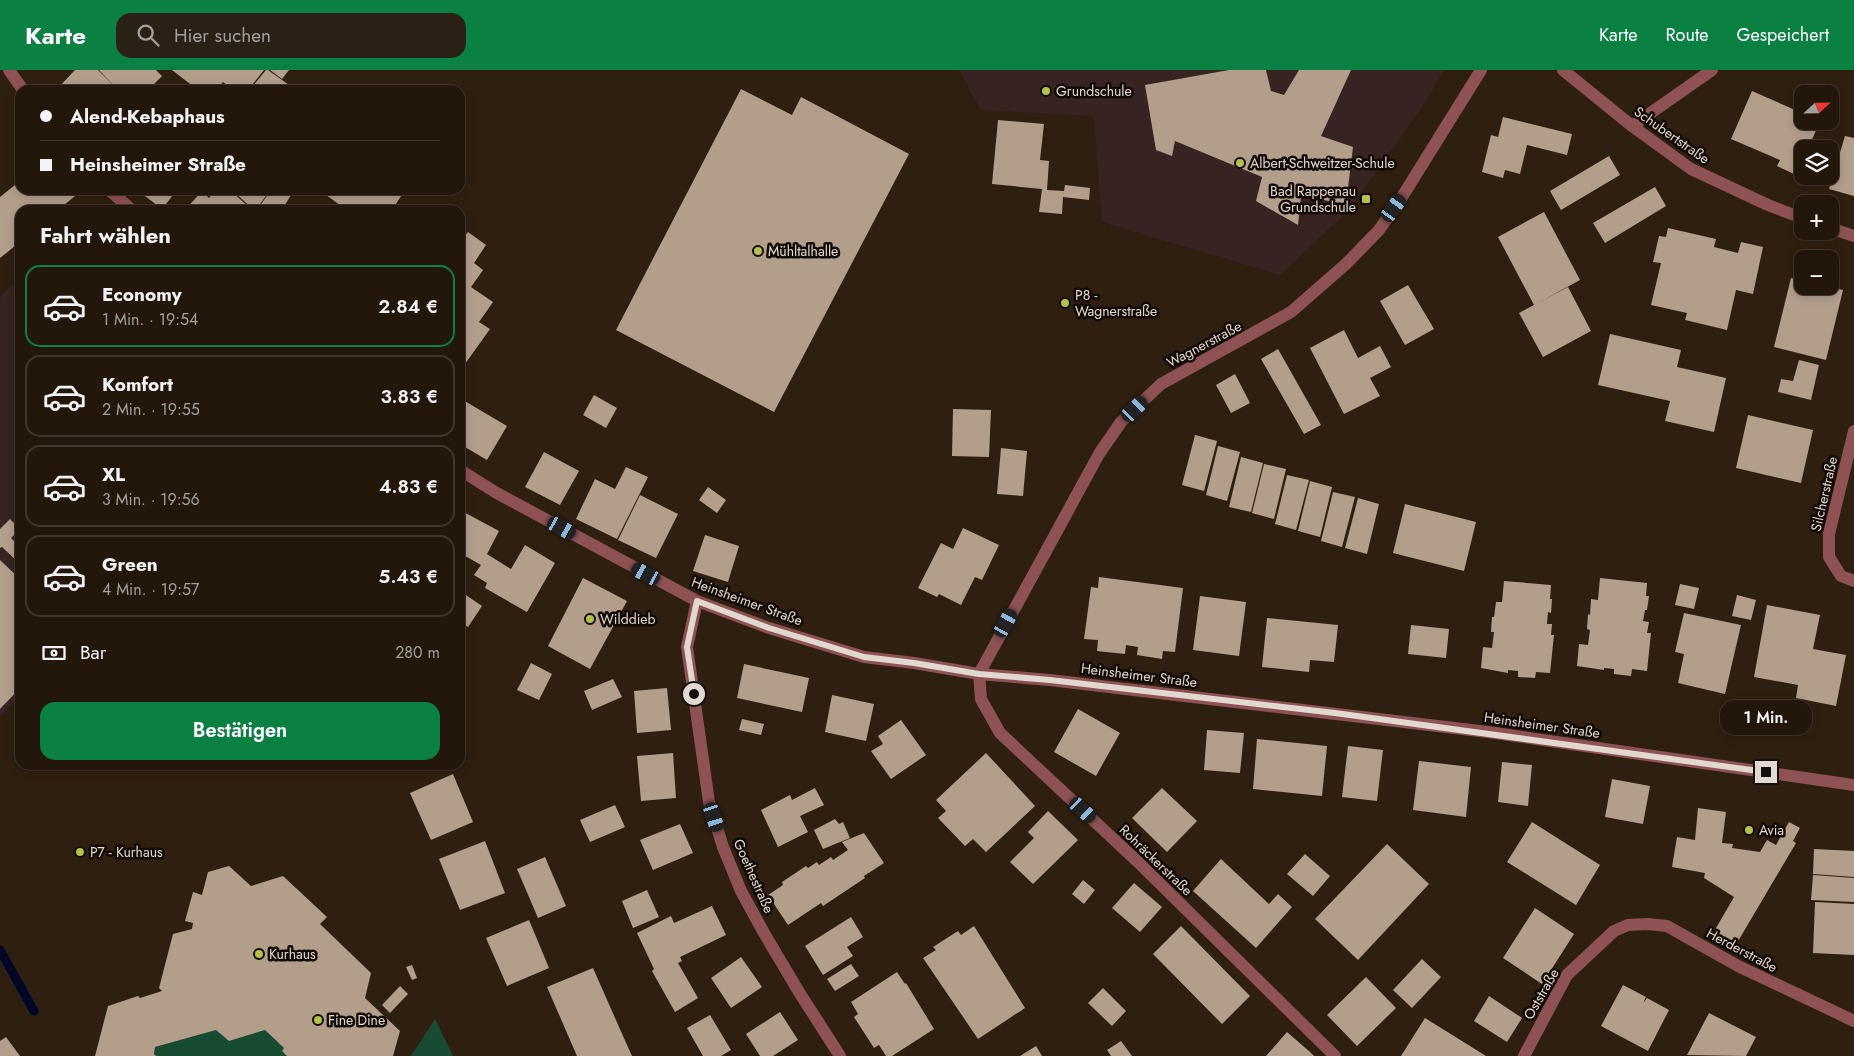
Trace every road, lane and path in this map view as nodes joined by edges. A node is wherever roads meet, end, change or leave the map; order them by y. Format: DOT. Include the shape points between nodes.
graph roads {
  1 [pos="9,70"];
  2 [pos="1481,70"];
  3 [pos="1563,70"];
  4 [pos="1712,70"];
  5 [pos="20,85"];
  6 [pos="1632,126"];
  7 [pos="115,195"];
  8 [pos="126,205"];
  9 [pos="1794,215"];
  10 [pos="1839,231"];
  11 [pos="1854,236"];
  12 [pos="1854,431"];
  13 [pos="465,473"];
  14 [pos="1854,581"];
  15 [pos="697,601"];
  16 [pos="979,674"];
  17 [pos="1854,785"];
  18 [pos="1614,931"];
  19 [pos="1854,1021"];
  20 [pos="840,1056"];
  21 [pos="1335,1056"];
  22 [pos="1524,1056"];
  1 -- 5 [label="street"];
  2 -- 16 [label="street, Wagnerstraße" via="1402,197 1378,230 1346,264 1291,312 1161,384 1122,422 1099,454"];
  3 -- 6 [label="street, Schubertstraße"];
  4 -- 6 [label="street"];
  6 -- 9 [label="street, Schubertstraße" via="1691,169"];
  7 -- 8 [label="street"];
  10 -- 11 [label="street"];
  12 -- 14 [label="street, Silcherstraße" via="1829,534 1829,557 1841,576"];
  13 -- 15 [label="street, Heinsheimer Straße"];
  15 -- 16 [label="street, Heinsheimer Straße" via="769,628 864,657"];
  15 -- 20 [label="street, Goethestraße" via="687,647 709,802 723,847 742,891 784,967"];
  16 -- 17 [label="street, Heinsheimer Straße" via="1364,716"];
  16 -- 21 [label="street, Rohräckerstraße" via="981,699 1000,733 1138,862"];
  18 -- 19 [label="street, Herderstraße" via="1628,925 1667,926 1738,966"];
  18 -- 22 [label="street, Oststraße" via="1567,975"];
}
